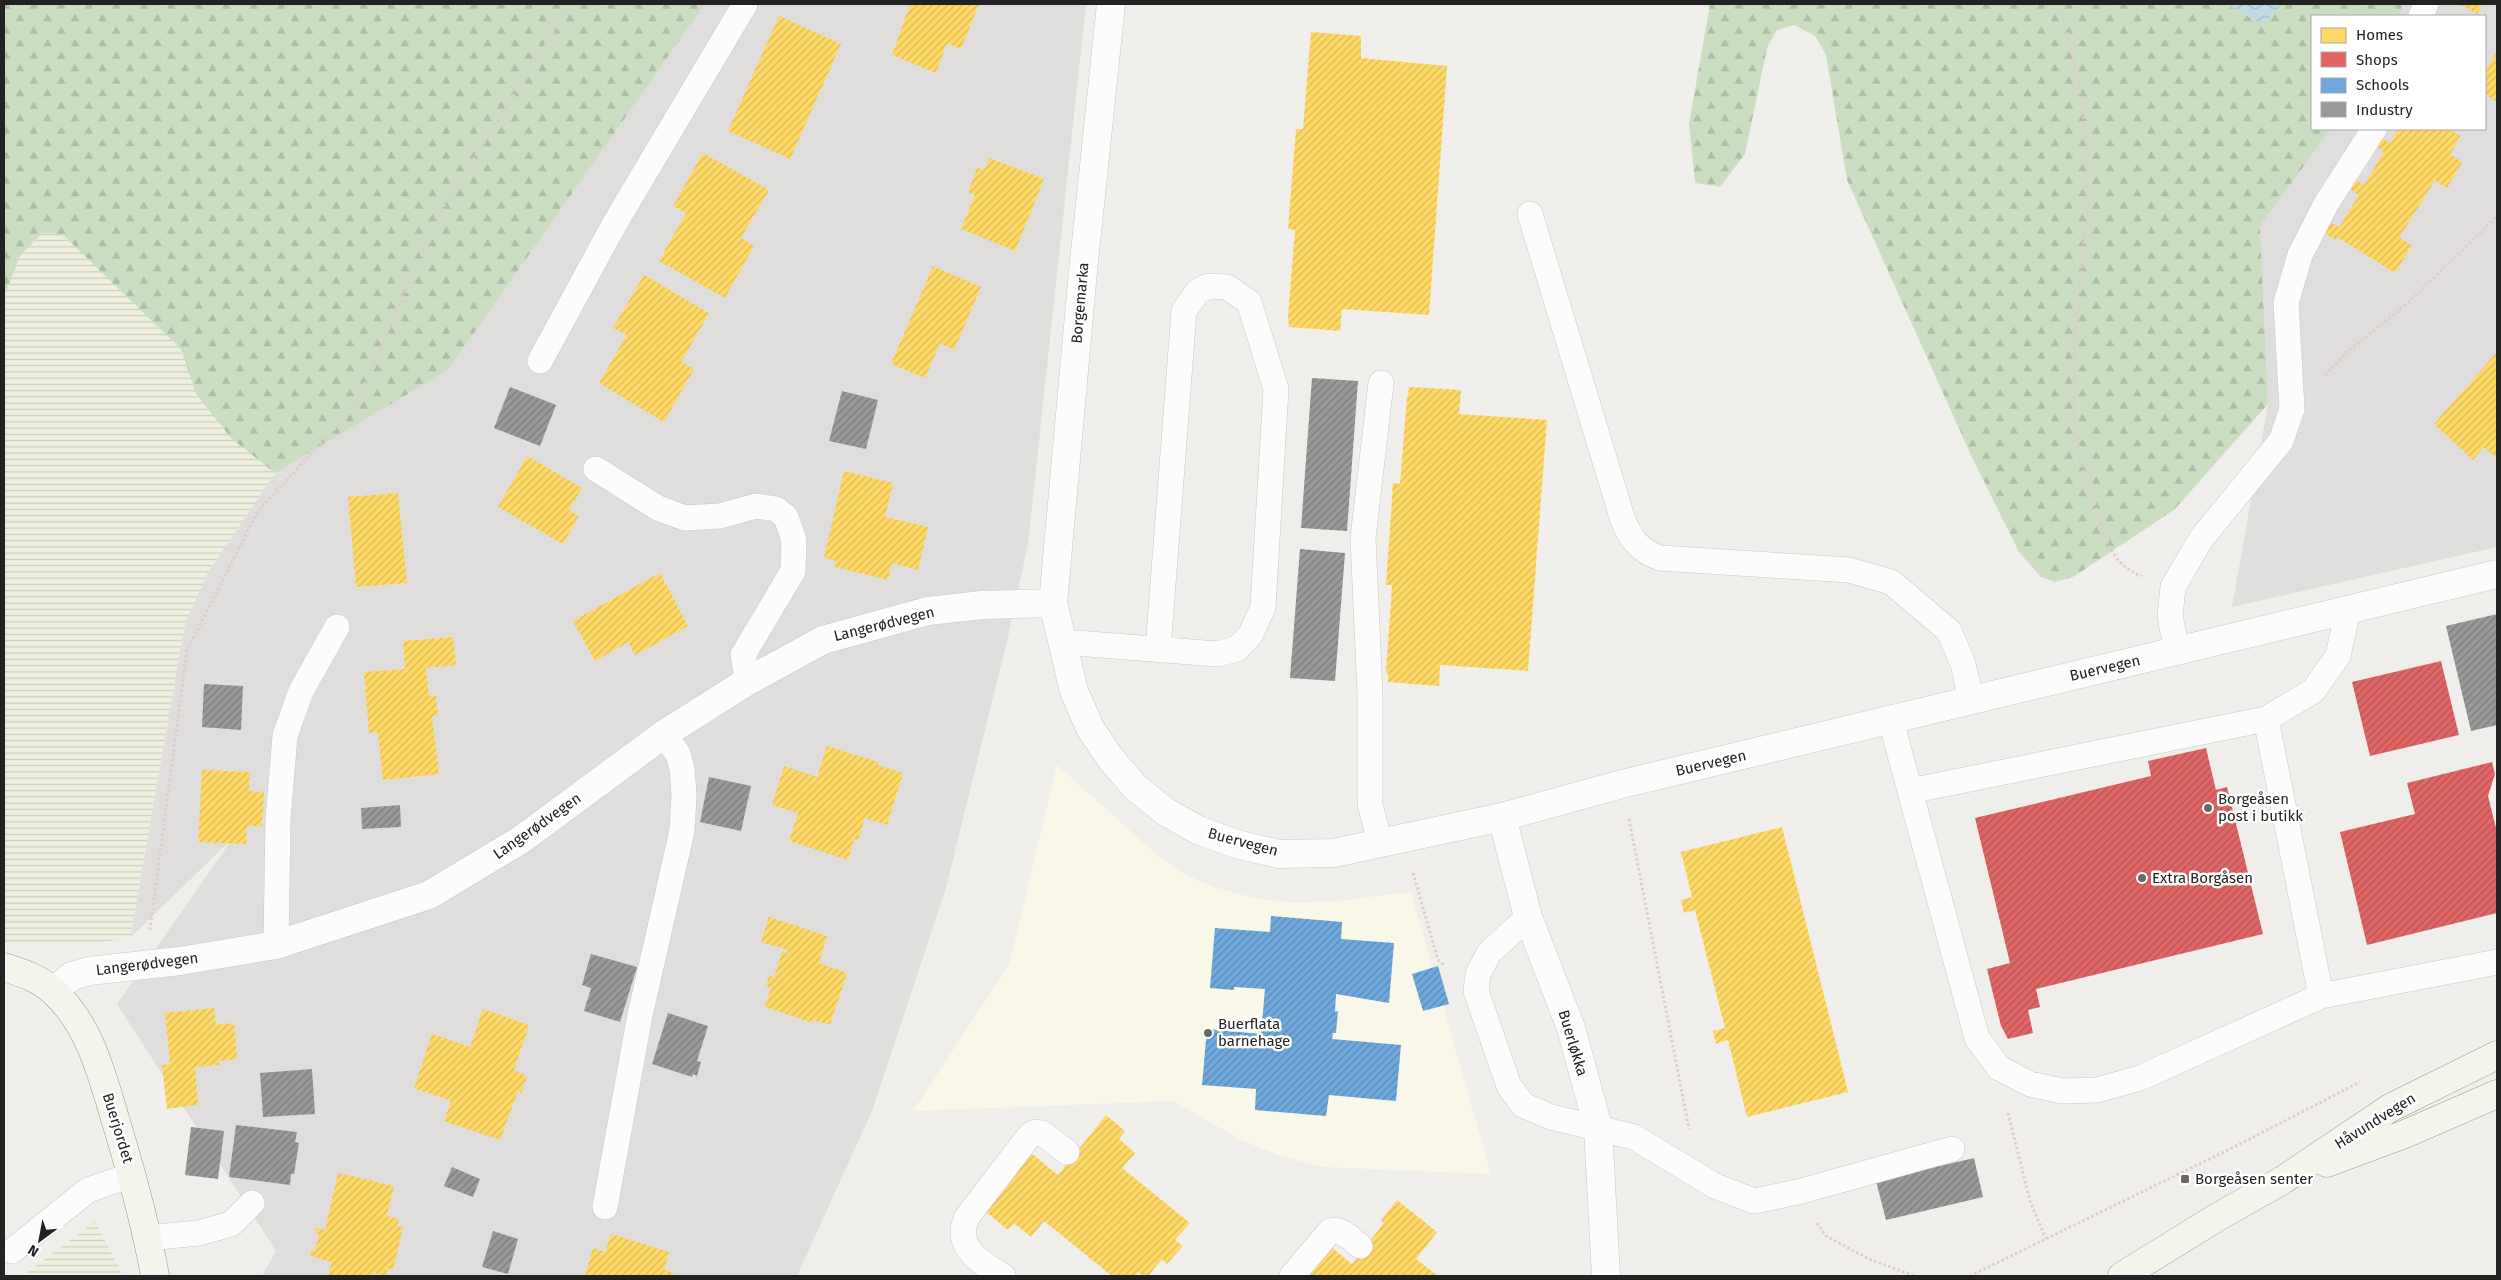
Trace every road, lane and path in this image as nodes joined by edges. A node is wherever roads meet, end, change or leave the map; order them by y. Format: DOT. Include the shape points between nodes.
graph roads {
  1 [pos="571,4"];
  2 [pos="745,4"];
  3 [pos="1110,4"];
  4 [pos="2059,4"];
  5 [pos="2373,130"];
  6 [pos="1530,214"];
  7 [pos="2497,216"];
  8 [pos="540,361"];
  9 [pos="1381,383"];
  10 [pos="2292,409"];
  11 [pos="596,469"];
  12 [pos="2497,574"];
  13 [pos="2173,587"];
  14 [pos="1053,603"];
  15 [pos="2348,610"];
  16 [pos="337,627"];
  17 [pos="1063,642"];
  18 [pos="1158,649"];
  19 [pos="2177,652"];
  20 [pos="748,681"];
  21 [pos="1971,699"];
  22 [pos="2266,719"];
  23 [pos="1891,720"];
  24 [pos="664,734"];
  25 [pos="1622,784"];
  26 [pos="1910,791"];
  27 [pos="1502,818"];
  28 [pos="1380,843"];
  29 [pos="1411,866"];
  30 [pos="1528,918"];
  31 [pos="276,945"];
  32 [pos="2497,962"];
  33 [pos="145,965"];
  34 [pos="4,967"];
  35 [pos="54,991"];
  36 [pos="1476,991"];
  37 [pos="2321,996"];
  38 [pos="2497,1055"];
  39 [pos="1999,1068"];
  40 [pos="2365,1079"];
  41 [pos="2497,1094"];
  42 [pos="1598,1127"];
  43 [pos="1952,1149"];
  44 [pos="1068,1152"];
  45 [pos="132,1176"];
  46 [pos="1698,1176"];
  47 [pos="2283,1180"];
  48 [pos="1798,1192"];
  49 [pos="252,1203"];
  50 [pos="605,1207"];
  51 [pos="148,1238"];
  52 [pos="2046,1239"];
  53 [pos="1360,1246"];
  54 [pos="12,1251"];
  55 [pos="155,1276"];
  56 [pos="1003,1276"];
  57 [pos="1292,1276"];
  58 [pos="1606,1276"];
  59 [pos="1914,1276"];
  60 [pos="1970,1276"];
  61 [pos="2122,1276"];
  1 -- 33 [label="path" via="441,211 354,408 258,511 187,650"];
  2 -- 8 [label="lane" via="615,223"];
  3 -- 14 [label="street, Borgemarka"];
  4 -- 13 [label="path" via="2073,47 2087,177 2075,353 2076,437 2106,539 2116,560 2138,574"];
  5 -- 10 [label="lane" via="2326,204 2300,255 2288,295"];
  6 -- 21 [label="lane" via="1622,517 1628,534 1645,553 1660,558 1849,570 1891,582 1948,631 1963,664"];
  7 -- 10 [label="path" via="2410,301 2345,354"];
  9 -- 28 [label="lane" via="1364,538 1370,804"];
  10 -- 13 [label="lane" via="2281,440 2201,540"];
  11 -- 20 [label="lane" via="658,508 685,518 720,516 756,506 776,509 786,517 794,540 794,571 743,655"];
  12 -- 15 [label="street, Buervegen"];
  13 -- 19 [label="lane" via="2170,616"];
  14 -- 17 [label="street, Buervegen"];
  14 -- 20 [label="street, Langerødvegen" via="982,605 928,611 823,640"];
  15 -- 19 [label="street, Buervegen"];
  15 -- 22 [label="lane" via="2338,656 2313,691"];
  16 -- 31 [label="lane" via="301,691 285,736 278,819"];
  17 -- 18 [label="lane"];
  17 -- 28 [label="street, Buervegen" via="1074,691 1090,728 1136,788 1166,812 1236,844 1279,854 1334,853"];
  18 -- 18 [label="lane" via="1217,654 1237,649 1251,634 1262,608 1276,389 1249,302 1227,286 1209,286 1198,291 1184,311"];
  19 -- 21 [label="street, Buervegen"];
  20 -- 24 [label="street, Langerødvegen"];
  21 -- 23 [label="street, Buervegen"];
  22 -- 26 [label="lane"];
  22 -- 37 [label="lane"];
  23 -- 25 [label="street, Buervegen"];
  23 -- 26 [label="lane"];
  24 -- 31 [label="street, Langerødvegen" via="522,839 430,895"];
  24 -- 50 [label="lane" via="678,754 682,768 682,831 640,1015"];
  25 -- 27 [label="street, Buervegen"];
  25 -- 46 [label="path"];
  26 -- 39 [label="lane" via="1976,1038"];
  27 -- 28 [label="street, Buervegen"];
  27 -- 30 [label="street, Buerløkka"];
  29 -- 36 [label="path" via="1438,960"];
  30 -- 36 [label="lane" via="1489,953 1478,974"];
  30 -- 42 [label="street, Buerløkka" via="1571,1028"];
  31 -- 33 [label="street, Langerødvegen"];
  32 -- 37 [label="lane"];
  33 -- 35 [label="street, Langerødvegen" via="89,971 72,976"];
  34 -- 35 [label="main road" via="31,975"];
  35 -- 45 [label="main road, Buerjordet" via="85,1034 100,1068"];
  36 -- 42 [label="lane" via="1509,1086 1523,1105 1551,1117"];
  37 -- 39 [label="lane" via="2140,1078 2097,1090 2054,1090 2030,1084"];
  38 -- 47 [label="main road, Håvundvegen" via="2390,1108"];
  39 -- 52 [label="path" via="2030,1201"];
  40 -- 52 [label="path"];
  41 -- 47 [label="main road, Håvundvegen" via="2405,1134"];
  42 -- 46 [label="lane" via="1634,1137"];
  42 -- 58 [label="street, Buerløkka"];
  43 -- 48 [label="lane"];
  44 -- 56 [label="lane" via="1036,1132 967,1217 964,1238 968,1248 978,1261"];
  45 -- 51 [label="main road, Buerjordet"];
  45 -- 54 [label="lane" via="88,1190"];
  46 -- 48 [label="lane" via="1754,1201"];
  47 -- 61 [label="main road, Håvundvegen"];
  48 -- 59 [label="path" via="1826,1236"];
  49 -- 51 [label="lane" via="231,1224 199,1233"];
  51 -- 55 [label="main road, Buerjordet"];
  52 -- 60 [label="path"];
  53 -- 57 [label="lane" via="1342,1232 1330,1231"];
}
